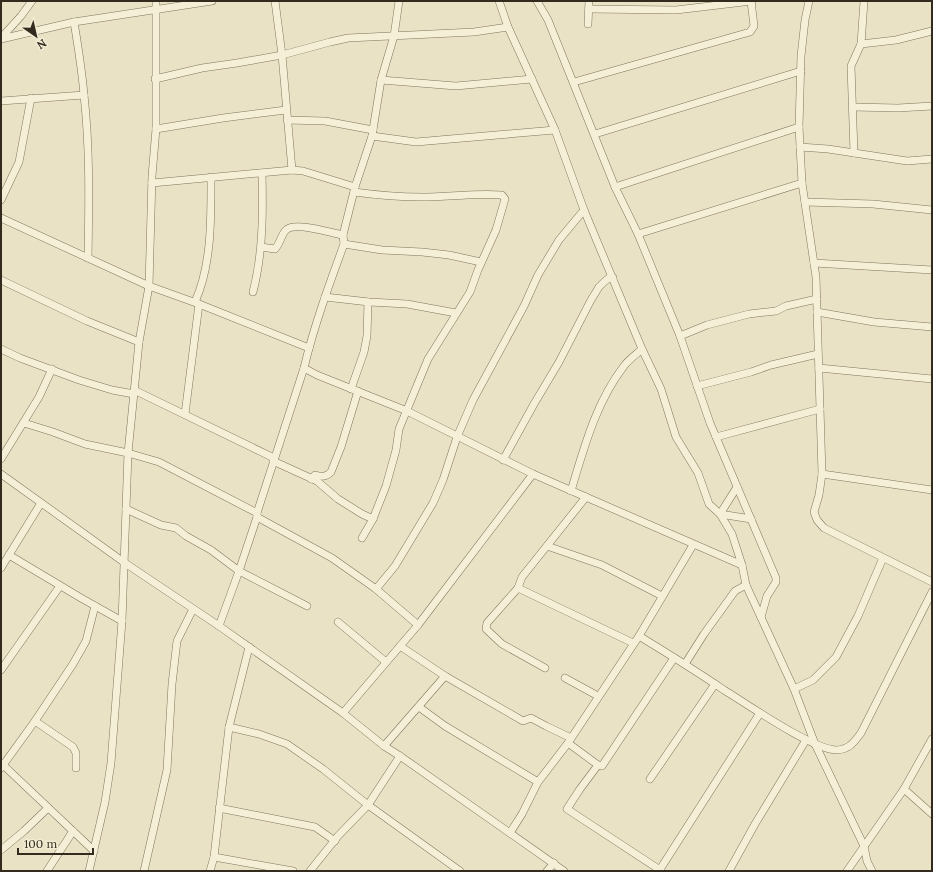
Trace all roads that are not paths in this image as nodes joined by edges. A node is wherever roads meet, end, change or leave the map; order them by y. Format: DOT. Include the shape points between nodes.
graph roads {
  1 [pos="32,1"];
  2 [pos="156,1"];
  3 [pos="212,1"];
  4 [pos="275,1"];
  5 [pos="399,1"];
  6 [pos="499,1"];
  7 [pos="537,1"];
  8 [pos="589,1"];
  9 [pos="752,1"];
  10 [pos="809,1"];
  11 [pos="864,1"];
  12 [pos="588,9"];
  13 [pos="155,10"];
  14 [pos="74,22"];
  15 [pos="588,24"];
  16 [pos="508,27"];
  17 [pos="932,31"];
  18 [pos="394,36"];
  19 [pos="1,39"];
  20 [pos="861,44"];
  21 [pos="282,55"];
  22 [pos="801,72"];
  23 [pos="155,79"];
  24 [pos="532,79"];
  25 [pos="381,80"];
  26 [pos="574,82"];
  27 [pos="84,95"];
  28 [pos="31,98"];
  29 [pos="1,101"];
  30 [pos="853,106"];
  31 [pos="932,106"];
  32 [pos="286,110"];
  33 [pos="287,120"];
  34 [pos="799,127"];
  35 [pos="156,130"];
  36 [pos="555,130"];
  37 [pos="372,133"];
  38 [pos="595,134"];
  39 [pos="800,148"];
  40 [pos="854,153"];
  41 [pos="932,159"];
  42 [pos="292,170"];
  43 [pos="262,173"];
  44 [pos="211,177"];
  45 [pos="152,183"];
  46 [pos="802,183"];
  47 [pos="615,186"];
  48 [pos="355,189"];
  49 [pos="1,200"];
  50 [pos="805,202"];
  51 [pos="584,210"];
  52 [pos="932,210"];
  53 [pos="1,218"];
  54 [pos="638,234"];
  55 [pos="343,235"];
  56 [pos="344,244"];
  57 [pos="261,247"];
  58 [pos="88,258"];
  59 [pos="481,262"];
  60 [pos="814,263"];
  61 [pos="932,270"];
  62 [pos="613,278"];
  63 [pos="1,280"];
  64 [pos="149,286"];
  65 [pos="253,292"];
  66 [pos="325,297"];
  67 [pos="816,299"];
  68 [pos="368,302"];
  69 [pos="197,303"];
  70 [pos="817,312"];
  71 [pos="456,313"];
  72 [pos="932,327"];
  73 [pos="680,336"];
  74 [pos="138,342"];
  75 [pos="309,348"];
  76 [pos="1,349"];
  77 [pos="642,349"];
  78 [pos="818,354"];
  79 [pos="304,368"];
  80 [pos="819,368"];
  81 [pos="52,369"];
  82 [pos="932,379"];
  83 [pos="697,386"];
  84 [pos="354,390"];
  85 [pos="134,392"];
  86 [pos="820,409"];
  87 [pos="407,411"];
  88 [pos="185,414"];
  89 [pos="24,423"];
  90 [pos="457,437"];
  91 [pos="716,437"];
  92 [pos="128,452"];
  93 [pos="1,459"];
  94 [pos="274,460"];
  95 [pos="503,460"];
  96 [pos="1,474"];
  97 [pos="533,474"];
  98 [pos="822,474"];
  99 [pos="311,478"];
  100 [pos="737,487"];
  101 [pos="932,490"];
  102 [pos="571,491"];
  103 [pos="586,497"];
  104 [pos="41,503"];
  105 [pos="126,510"];
  106 [pos="720,514"];
  107 [pos="257,515"];
  108 [pos="373,519"];
  109 [pos="751,519"];
  110 [pos="362,538"];
  111 [pos="693,544"];
  112 [pos="547,546"];
  113 [pos="9,555"];
  114 [pos="883,558"];
  115 [pos="125,563"];
  116 [pos="742,565"];
  117 [pos="1,568"];
  118 [pos="239,571"];
  119 [pos="932,582"];
  120 [pos="746,585"];
  121 [pos="60,586"];
  122 [pos="518,588"];
  123 [pos="376,589"];
  124 [pos="932,592"];
  125 [pos="662,596"];
  126 [pos="96,606"];
  127 [pos="307,606"];
  128 [pos="193,609"];
  129 [pos="761,616"];
  130 [pos="122,621"];
  131 [pos="338,622"];
  132 [pos="418,625"];
  133 [pos="219,626"];
  134 [pos="639,636"];
  135 [pos="633,642"];
  136 [pos="400,646"];
  137 [pos="249,648"];
  138 [pos="674,658"];
  139 [pos="386,662"];
  140 [pos="685,664"];
  141 [pos="545,668"];
  142 [pos="1,670"];
  143 [pos="445,676"];
  144 [pos="565,678"];
  145 [pos="715,684"];
  146 [pos="794,689"];
  147 [pos="598,696"];
  148 [pos="419,707"];
  149 [pos="343,713"];
  150 [pos="760,713"];
  151 [pos="35,721"];
  152 [pos="229,727"];
  153 [pos="932,739"];
  154 [pos="569,740"];
  155 [pos="806,740"];
  156 [pos="815,744"];
  157 [pos="384,746"];
  158 [pos="400,756"];
  159 [pos="2,765"];
  160 [pos="598,765"];
  161 [pos="76,768"];
  162 [pos="650,779"];
  163 [pos="538,782"];
  164 [pos="904,789"];
  165 [pos="368,806"];
  166 [pos="48,808"];
  167 [pos="219,808"];
  168 [pos="932,814"];
  169 [pos="73,831"];
  170 [pos="510,833"];
  171 [pos="335,841"];
  172 [pos="864,846"];
  173 [pos="1,850"];
  174 [pos="94,851"];
  175 [pos="214,857"];
  176 [pos="554,863"];
  177 [pos="47,871"];
  178 [pos="89,871"];
  179 [pos="144,871"];
  180 [pos="210,871"];
  181 [pos="293,871"];
  182 [pos="310,871"];
  183 [pos="460,871"];
  184 [pos="547,871"];
  185 [pos="564,871"];
  186 [pos="659,871"];
  187 [pos="729,871"];
  188 [pos="847,871"];
  189 [pos="872,871"];
  1 -- 19 [label="street"];
  2 -- 13 [label="street"];
  3 -- 13 [label="street"];
  4 -- 21 [label="street"];
  5 -- 18 [label="street"];
  6 -- 16 [label="street"];
  7 -- 26 [label="street" via="548,20"];
  8 -- 12 [label="street"];
  9 -- 12 [label="street" via="676,10"];
  9 -- 26 [label="street" via="754,26 750,32"];
  10 -- 22 [label="street"];
  11 -- 20 [label="street"];
  12 -- 15 [label="street"];
  13 -- 14 [label="street"];
  13 -- 23 [label="street"];
  14 -- 19 [label="street"];
  14 -- 27 [label="street"];
  16 -- 18 [label="street" via="474,32"];
  16 -- 24 [label="street"];
  17 -- 20 [label="street" via="896,40"];
  18 -- 21 [label="street" via="348,38"];
  18 -- 25 [label="street"];
  20 -- 30 [label="street" via="851,66"];
  21 -- 23 [label="street" via="202,68"];
  21 -- 32 [label="street"];
  22 -- 34 [label="street"];
  22 -- 38 [label="street"];
  23 -- 35 [label="street"];
  24 -- 25 [label="street" via="456,86"];
  24 -- 36 [label="street"];
  25 -- 37 [label="street"];
  26 -- 38 [label="street"];
  27 -- 28 [label="street"];
  27 -- 58 [label="street" via="90,201"];
  28 -- 29 [label="street"];
  28 -- 49 [label="street" via="19,162"];
  30 -- 31 [label="street"];
  30 -- 40 [label="street"];
  32 -- 33 [label="street"];
  32 -- 35 [label="street"];
  33 -- 37 [label="street" via="325,121"];
  33 -- 42 [label="street"];
  34 -- 39 [label="street"];
  34 -- 47 [label="street"];
  35 -- 45 [label="street"];
  36 -- 37 [label="street" via="416,142"];
  36 -- 51 [label="street"];
  37 -- 48 [label="street"];
  38 -- 47 [label="street"];
  39 -- 40 [label="street"];
  39 -- 46 [label="street"];
  40 -- 41 [label="street" via="907,161"];
  42 -- 43 [label="street"];
  42 -- 48 [label="street" via="303,171"];
  43 -- 44 [label="street"];
  43 -- 57 [label="street"];
  44 -- 45 [label="street"];
  44 -- 69 [label="street" via="209,244"];
  45 -- 64 [label="street"];
  46 -- 50 [label="street"];
  46 -- 54 [label="street"];
  47 -- 54 [label="street"];
  48 -- 55 [label="street"];
  48 -- 59 [label="street" via="373,195 423,197 482,193 504,196 496,230"];
  50 -- 52 [label="street" via="873,204"];
  50 -- 60 [label="street"];
  51 -- 62 [label="street"];
  51 -- 90 [label="street" via="559,240 538,275 473,400"];
  53 -- 58 [label="street"];
  54 -- 73 [label="street"];
  55 -- 56 [label="street"];
  55 -- 57 [label="street" via="294,227 284,231 275,249"];
  56 -- 59 [label="street" via="382,250 429,252"];
  56 -- 66 [label="street"];
  57 -- 65 [label="street"];
  58 -- 64 [label="street"];
  59 -- 71 [label="street" via="470,292"];
  60 -- 61 [label="street"];
  60 -- 67 [label="street"];
  62 -- 77 [label="street"];
  62 -- 95 [label="street" via="604,282 591,300"];
  63 -- 74 [label="street"];
  64 -- 69 [label="street"];
  64 -- 74 [label="street"];
  66 -- 68 [label="street"];
  66 -- 75 [label="street"];
  67 -- 70 [label="street"];
  67 -- 73 [label="street" via="776,311 749,314 707,325"];
  68 -- 71 [label="street" via="407,304"];
  68 -- 84 [label="street" via="367,336"];
  69 -- 75 [label="street"];
  69 -- 88 [label="street"];
  70 -- 72 [label="street" via="874,322"];
  70 -- 78 [label="street"];
  71 -- 87 [label="street" via="428,359"];
  73 -- 83 [label="street"];
  74 -- 85 [label="street"];
  75 -- 79 [label="street"];
  76 -- 81 [label="street"];
  77 -- 102 [label="street" via="625,364 603,399 589,432"];
  77 -- 106 [label="street" via="661,389 676,437 698,473 708,504"];
  78 -- 80 [label="street"];
  78 -- 83 [label="street"];
  79 -- 84 [label="street"];
  79 -- 94 [label="street"];
  80 -- 82 [label="street"];
  80 -- 86 [label="street"];
  81 -- 85 [label="street" via="112,390"];
  81 -- 89 [label="street"];
  83 -- 91 [label="street"];
  84 -- 87 [label="street"];
  84 -- 99 [label="street" via="341,447 331,472 322,477 315,475"];
  85 -- 88 [label="street"];
  85 -- 92 [label="street"];
  86 -- 91 [label="street"];
  86 -- 98 [label="street"];
  87 -- 90 [label="street"];
  87 -- 108 [label="street" via="399,429 386,486"];
  88 -- 94 [label="street"];
  89 -- 92 [label="street" via="85,444"];
  89 -- 93 [label="street"];
  90 -- 95 [label="street"];
  90 -- 123 [label="street" via="433,503 395,566"];
  91 -- 100 [label="street"];
  92 -- 105 [label="street"];
  92 -- 107 [label="street" via="159,462"];
  94 -- 99 [label="street"];
  94 -- 107 [label="street"];
  95 -- 97 [label="street"];
  96 -- 104 [label="street"];
  97 -- 102 [label="street"];
  97 -- 132 [label="street"];
  98 -- 101 [label="street"];
  98 -- 114 [label="street" via="814,512 817,520 824,528"];
  99 -- 108 [label="street" via="338,500"];
  100 -- 106 [label="street"];
  100 -- 109 [label="street"];
  102 -- 103 [label="street"];
  103 -- 111 [label="street"];
  103 -- 112 [label="street"];
  104 -- 113 [label="street"];
  104 -- 115 [label="street"];
  105 -- 115 [label="street"];
  105 -- 118 [label="street" via="161,525 176,528"];
  106 -- 109 [label="street"];
  106 -- 116 [label="street" via="732,534"];
  107 -- 118 [label="street"];
  107 -- 123 [label="street" via="332,558"];
  108 -- 110 [label="street"];
  109 -- 129 [label="street" via="776,578"];
  111 -- 116 [label="street"];
  111 -- 125 [label="street"];
  112 -- 122 [label="street" via="522,577"];
  112 -- 125 [label="street" via="602,565"];
  113 -- 117 [label="street"];
  113 -- 121 [label="street"];
  114 -- 119 [label="street"];
  114 -- 146 [label="street" via="858,616 836,657 813,680"];
  115 -- 128 [label="street"];
  115 -- 130 [label="street"];
  116 -- 120 [label="street"];
  118 -- 127 [label="street"];
  118 -- 133 [label="street"];
  120 -- 129 [label="street"];
  120 -- 140 [label="street" via="735,591"];
  121 -- 126 [label="street"];
  121 -- 142 [label="street"];
  122 -- 135 [label="street"];
  122 -- 141 [label="street" via="487,623 486,629 502,644"];
  123 -- 132 [label="street"];
  124 -- 156 [label="street" via="861,733 852,745 837,750"];
  125 -- 134 [label="street"];
  126 -- 130 [label="street"];
  126 -- 151 [label="street" via="86,641"];
  128 -- 133 [label="street"];
  128 -- 179 [label="street" via="178,641 172,684 167,770"];
  129 -- 146 [label="street"];
  130 -- 174 [label="street" via="111,763"];
  131 -- 139 [label="street"];
  132 -- 136 [label="street"];
  133 -- 137 [label="street"];
  134 -- 135 [label="street"];
  134 -- 138 [label="street"];
  135 -- 147 [label="street"];
  136 -- 139 [label="street"];
  136 -- 143 [label="street"];
  137 -- 149 [label="street"];
  137 -- 152 [label="street"];
  138 -- 140 [label="street"];
  138 -- 160 [label="street" via="602,766"];
  139 -- 149 [label="street"];
  140 -- 145 [label="street"];
  143 -- 148 [label="street"];
  143 -- 154 [label="street" via="523,720 531,718"];
  144 -- 147 [label="street"];
  145 -- 150 [label="street"];
  145 -- 162 [label="street"];
  146 -- 156 [label="street"];
  147 -- 154 [label="street"];
  148 -- 157 [label="street"];
  148 -- 163 [label="street" via="445,726"];
  149 -- 157 [label="street"];
  150 -- 155 [label="street"];
  150 -- 186 [label="street"];
  151 -- 159 [label="street"];
  151 -- 161 [label="street" via="73,746 76,753"];
  152 -- 165 [label="street" via="287,744 323,769"];
  152 -- 167 [label="street"];
  153 -- 164 [label="street"];
  154 -- 160 [label="street"];
  154 -- 163 [label="street"];
  155 -- 156 [label="street"];
  155 -- 187 [label="street"];
  156 -- 172 [label="street"];
  157 -- 158 [label="street"];
  158 -- 165 [label="street"];
  158 -- 170 [label="street"];
  159 -- 166 [label="street"];
  160 -- 186 [label="street" via="568,810"];
  163 -- 170 [label="street"];
  164 -- 168 [label="street"];
  164 -- 172 [label="street"];
  165 -- 171 [label="street"];
  165 -- 183 [label="street"];
  166 -- 169 [label="street"];
  166 -- 173 [label="street"];
  167 -- 171 [label="street" via="315,827"];
  167 -- 175 [label="street"];
  169 -- 174 [label="street"];
  169 -- 177 [label="street"];
  170 -- 176 [label="street"];
  171 -- 182 [label="street"];
  172 -- 188 [label="street"];
  172 -- 189 [label="street"];
  174 -- 178 [label="street"];
  175 -- 180 [label="street"];
  175 -- 181 [label="street"];
  176 -- 184 [label="street"];
  176 -- 185 [label="street"];
}
